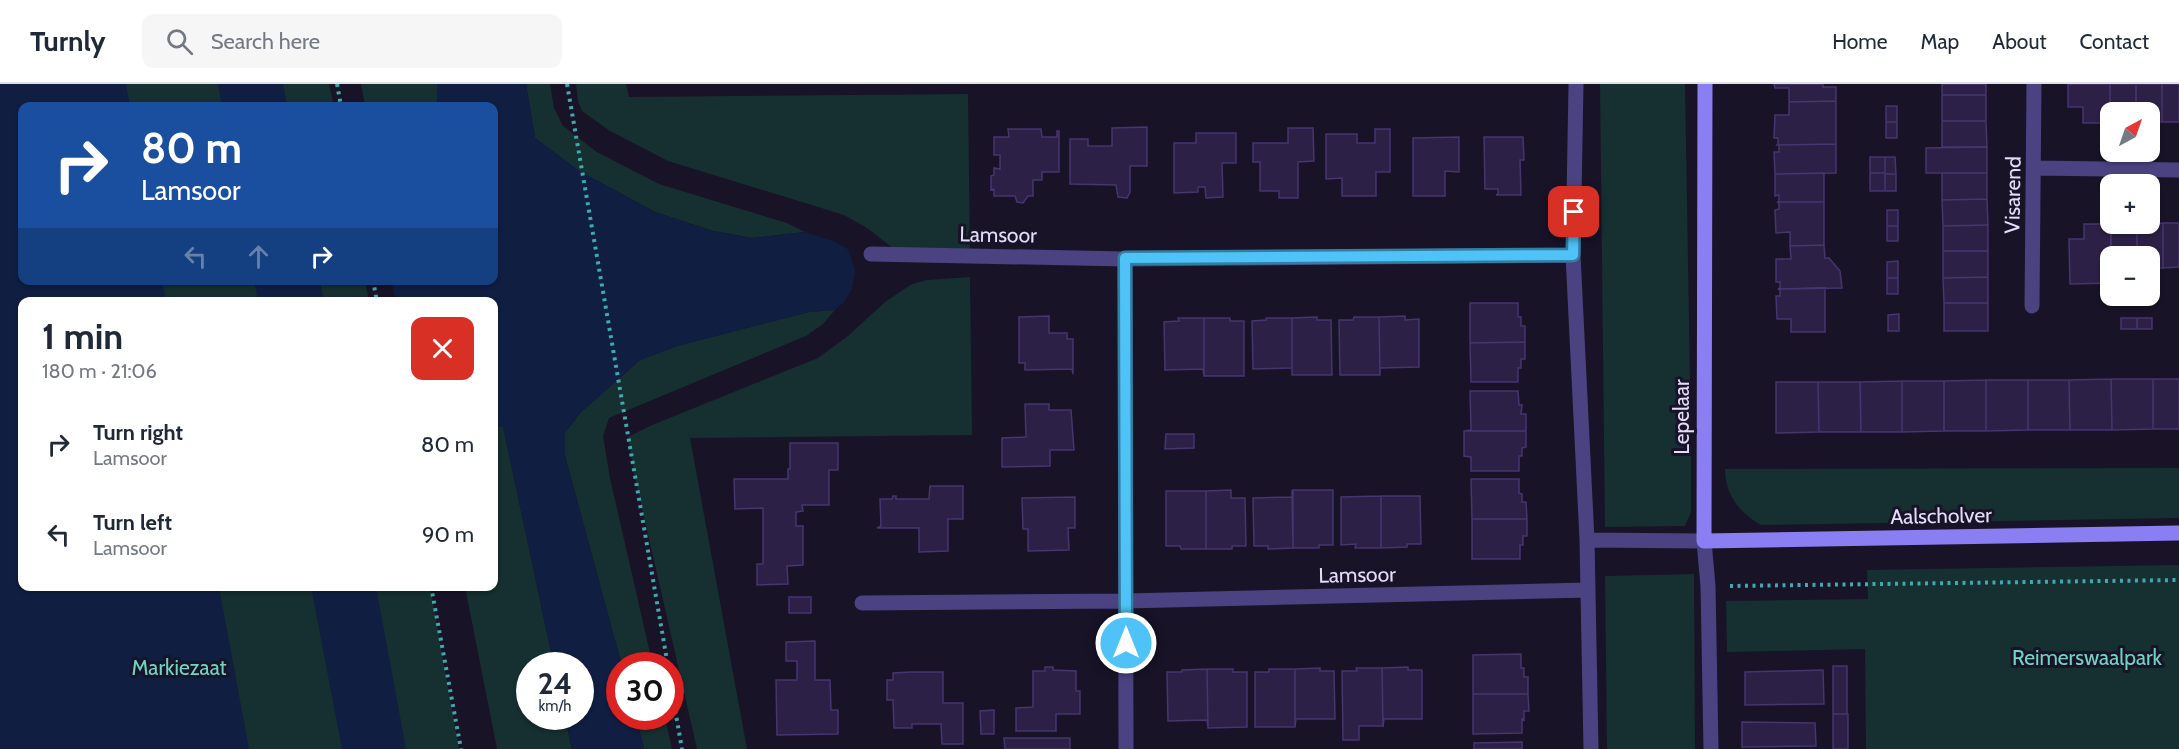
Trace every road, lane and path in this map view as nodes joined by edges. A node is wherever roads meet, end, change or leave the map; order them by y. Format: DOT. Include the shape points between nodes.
graph roads {
  1 [pos="337,84"];
  2 [pos="567,84"];
  3 [pos="1576,84"];
  4 [pos="1705,84"];
  5 [pos="2034,84"];
  6 [pos="340,102"];
  7 [pos="2034,168"];
  8 [pos="2179,170"];
  9 [pos="871,254"];
  10 [pos="1573,255"];
  11 [pos="1125,258"];
  12 [pos="2032,306"];
  13 [pos="2179,533"];
  14 [pos="1587,540"];
  15 [pos="1704,541"];
  16 [pos="2179,580"];
  17 [pos="1708,586"];
  18 [pos="1588,590"];
  19 [pos="432,591"];
  20 [pos="1126,601"];
  21 [pos="862,603"];
  22 [pos="666,652"];
  23 [pos="679,730"];
  24 [pos="461,749"];
  25 [pos="682,749"];
  26 [pos="1126,749"];
  27 [pos="1591,749"];
  28 [pos="1711,749"];
  1 -- 6 [label="path"];
  2 -- 22 [label="path"];
  3 -- 10 [label="street"];
  4 -- 15 [label="street, Lepelaar"];
  5 -- 7 [label="street, Visarend"];
  7 -- 8 [label="street"];
  7 -- 12 [label="street, Visarend"];
  9 -- 11 [label="street, Lamsoor"];
  10 -- 11 [label="street, Lamsoor"];
  10 -- 14 [label="street"];
  11 -- 20 [label="street"];
  13 -- 15 [label="street, Aalscholver"];
  14 -- 15 [label="street"];
  14 -- 18 [label="street"];
  15 -- 17 [label="street, Lepelaar"];
  16 -- 17 [label="path"];
  17 -- 28 [label="street, Lepelaar"];
  18 -- 20 [label="street, Lamsoor"];
  18 -- 27 [label="street"];
  19 -- 24 [label="path"];
  20 -- 21 [label="street, Lamsoor"];
  20 -- 26 [label="street"];
  23 -- 25 [label="path"];
}
